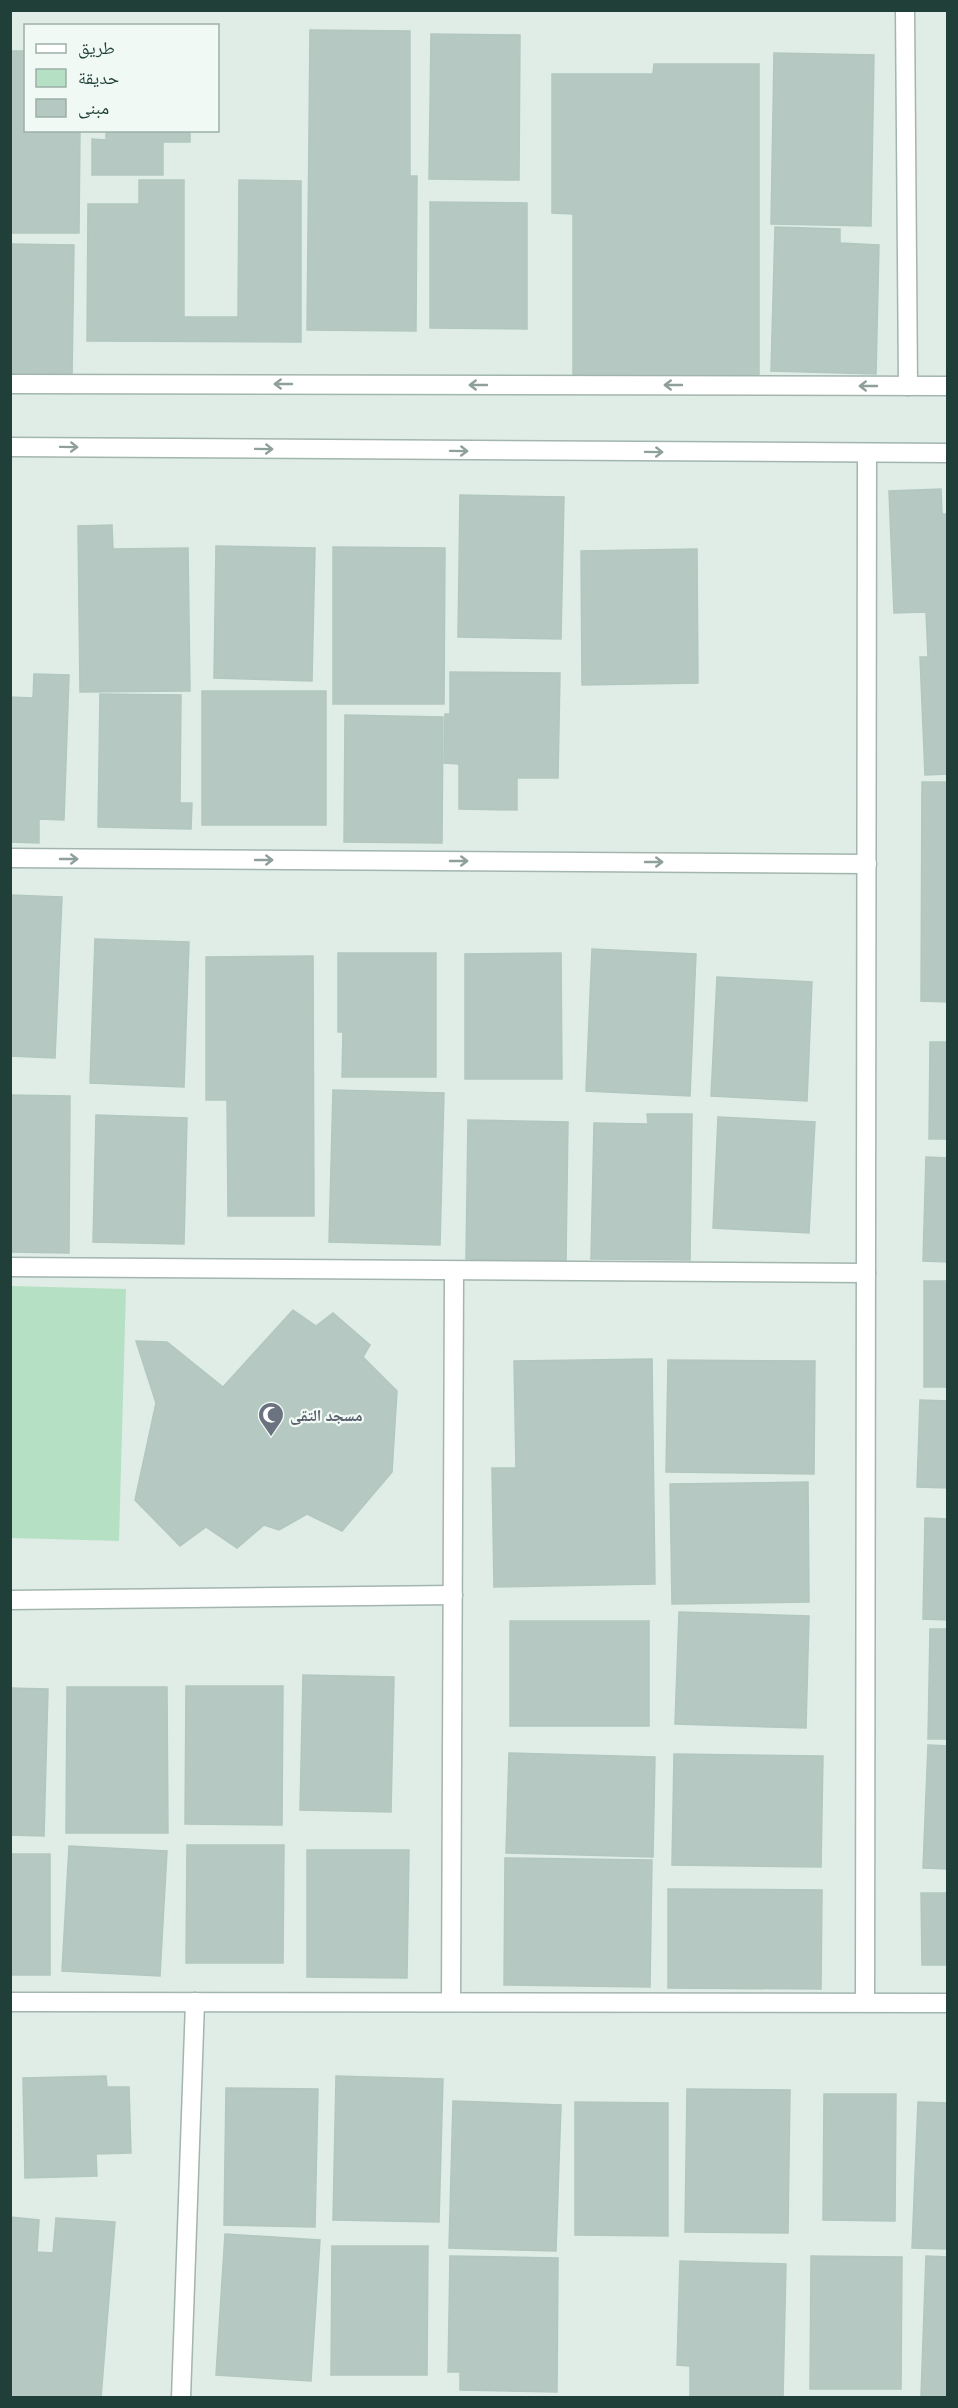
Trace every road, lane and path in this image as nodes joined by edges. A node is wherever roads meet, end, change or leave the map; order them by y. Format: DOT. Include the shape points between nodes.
graph roads {
  1 [pos="905,10"];
  2 [pos="10,384"];
  3 [pos="908,386"];
  4 [pos="948,386"];
  5 [pos="10,447"];
  6 [pos="867,453"];
  7 [pos="948,453"];
  8 [pos="10,858"];
  9 [pos="867,864"];
  10 [pos="10,1267"];
  11 [pos="454,1272"];
  12 [pos="866,1274"];
  13 [pos="453,1595"];
  14 [pos="10,1600"];
  15 [pos="10,2002"];
  16 [pos="195,2002"];
  17 [pos="451,2002"];
  18 [pos="865,2002"];
  19 [pos="948,2002"];
  20 [pos="181,2397"];
  1 -- 3 [label="street"];
  3 -- 2 [label="street, one-way"];
  3 -- 4 [label="street"];
  5 -- 6 [label="street, one-way"];
  6 -- 7 [label="street"];
  6 -- 9 [label="street"];
  8 -- 9 [label="street, one-way"];
  9 -- 12 [label="street"];
  10 -- 11 [label="street"];
  11 -- 12 [label="street"];
  11 -- 13 [label="street"];
  12 -- 18 [label="street"];
  13 -- 14 [label="street"];
  13 -- 17 [label="street"];
  15 -- 16 [label="street"];
  16 -- 17 [label="street"];
  16 -- 20 [label="street"];
  17 -- 18 [label="street"];
  18 -- 19 [label="street"];
}
